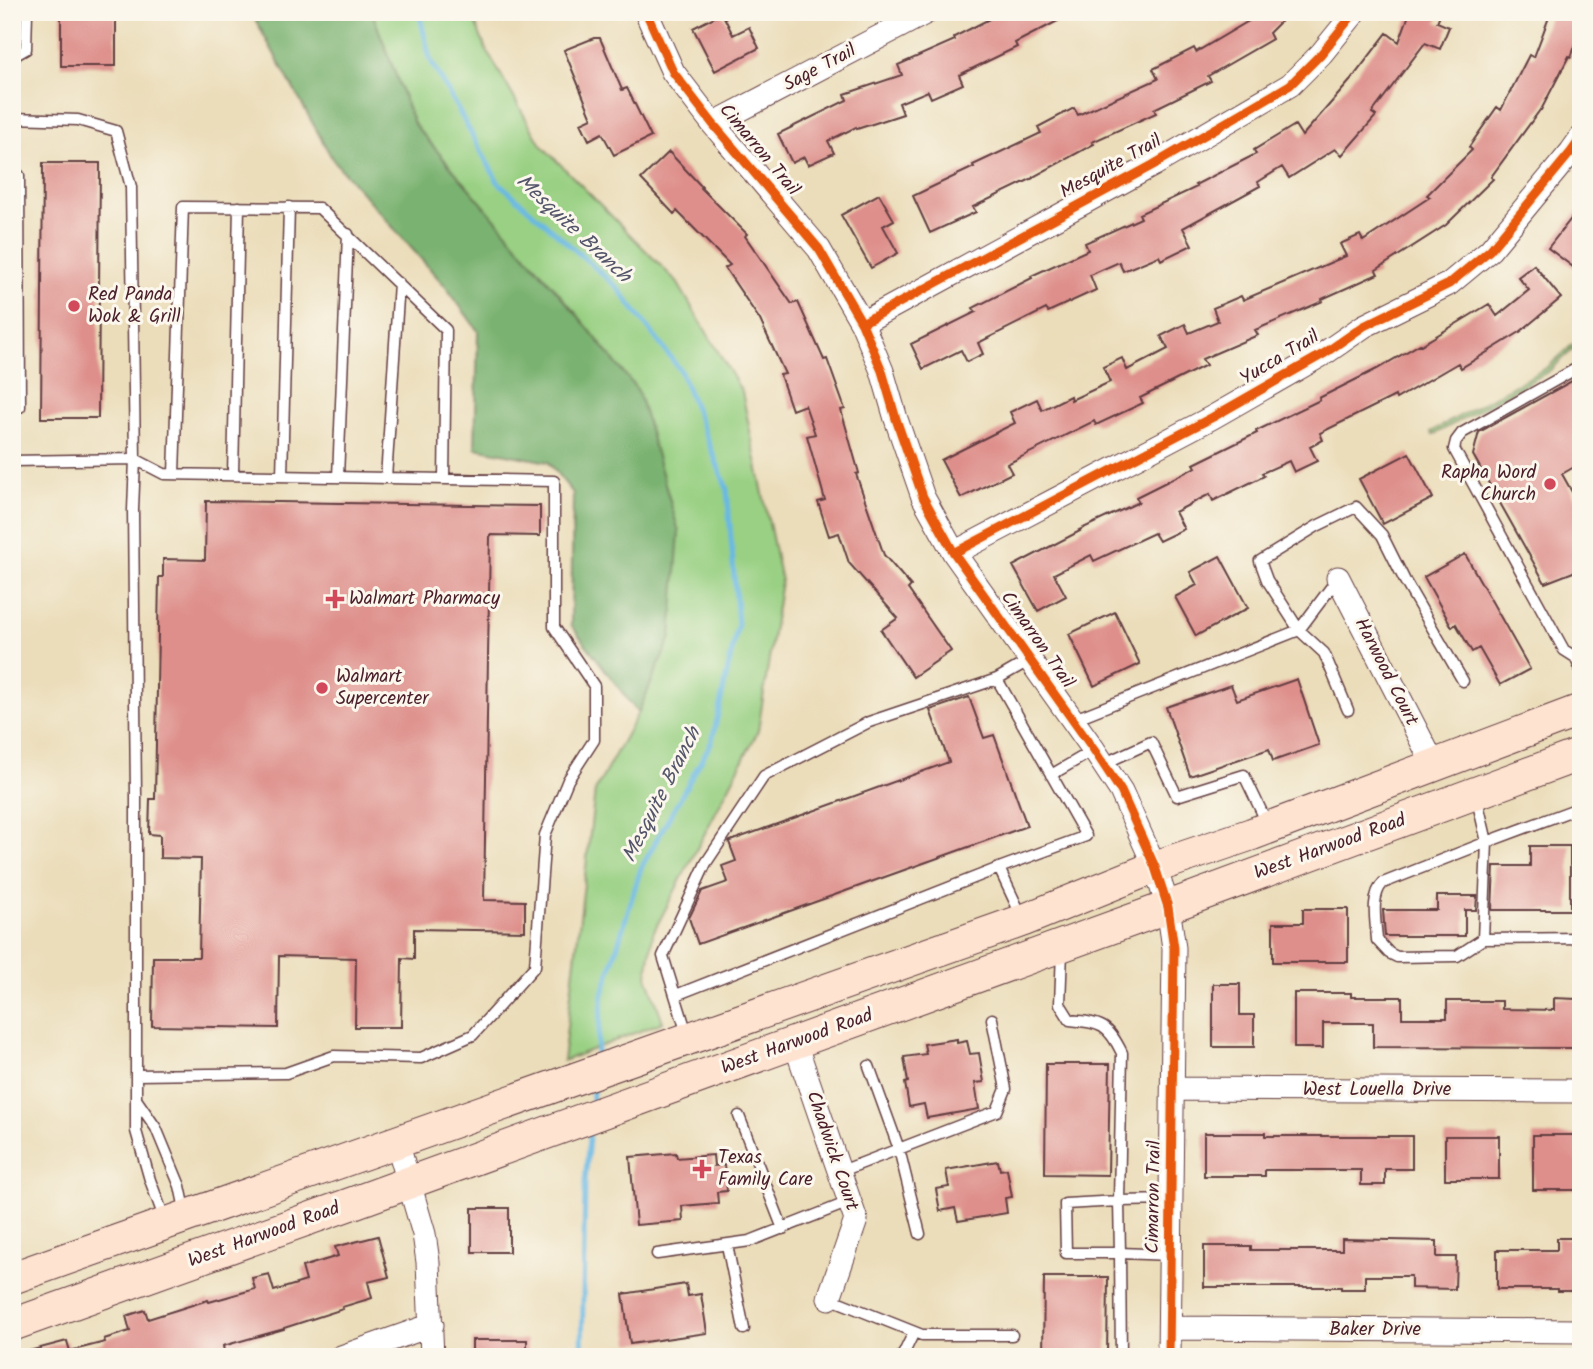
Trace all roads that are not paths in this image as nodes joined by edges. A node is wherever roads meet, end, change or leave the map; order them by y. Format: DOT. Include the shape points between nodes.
graph roads {
  1 [pos="27,12"];
  2 [pos="646,12"];
  3 [pos="927,12"];
  4 [pos="1355,12"];
  5 [pos="12,57"];
  6 [pos="12,118"];
  7 [pos="713,124"];
  8 [pos="1581,138"];
  9 [pos="12,175"];
  10 [pos="239,207"];
  11 [pos="289,208"];
  12 [pos="348,234"];
  13 [pos="399,284"];
  14 [pos="862,323"];
  15 [pos="1581,366"];
  16 [pos="12,407"];
  17 [pos="135,459"];
  18 [pos="12,461"];
  19 [pos="174,474"];
  20 [pos="233,475"];
  21 [pos="282,476"];
  22 [pos="338,477"];
  23 [pos="386,478"];
  24 [pos="444,479"];
  25 [pos="954,553"];
  26 [pos="1338,578"];
  27 [pos="1299,630"];
  28 [pos="1030,660"];
  29 [pos="1581,670"];
  30 [pos="997,679"];
  31 [pos="1463,681"];
  32 [pos="1348,710"];
  33 [pos="1581,710"];
  34 [pos="1072,720"];
  35 [pos="1581,754"];
  36 [pos="1098,757"];
  37 [pos="1434,765"];
  38 [pos="1051,775"];
  39 [pos="1475,793"];
  40 [pos="1581,807"];
  41 [pos="1269,827"];
  42 [pos="1487,842"];
  43 [pos="1155,867"];
  44 [pos="999,868"];
  45 [pos="1168,907"];
  46 [pos="1024,920"];
  47 [pos="1581,938"];
  48 [pos="1483,939"];
  49 [pos="1062,945"];
  50 [pos="676,995"];
  51 [pos="992,1019"];
  52 [pos="689,1039"];
  53 [pos="795,1042"];
  54 [pos="869,1066"];
  55 [pos="136,1075"];
  56 [pos="1173,1090"];
  57 [pos="1581,1091"];
  58 [pos="136,1099"];
  59 [pos="740,1116"];
  60 [pos="397,1142"];
  61 [pos="899,1149"];
  62 [pos="839,1172"];
  63 [pos="409,1183"];
  64 [pos="1171,1200"];
  65 [pos="1119,1201"];
  66 [pos="849,1202"];
  67 [pos="176,1220"];
  68 [pos="783,1229"];
  69 [pos="920,1234"];
  70 [pos="727,1245"];
  71 [pos="657,1254"];
  72 [pos="1120,1254"];
  73 [pos="1171,1255"];
  74 [pos="12,1278"];
  75 [pos="830,1298"];
  76 [pos="66,1307"];
  77 [pos="12,1325"];
  78 [pos="432,1325"];
  79 [pos="1170,1328"];
  80 [pos="744,1329"];
  81 [pos="1581,1331"];
  82 [pos="914,1332"];
  83 [pos="1012,1335"];
  84 [pos="341,1357"];
  85 [pos="432,1357"];
  86 [pos="902,1357"];
  87 [pos="1121,1357"];
  88 [pos="1169,1357"];
  1 -- 5 [label="lane" via="26,49"];
  2 -- 7 [label="street, Cimarron Trail" via="673,72"];
  3 -- 7 [label="street, Sage Trail"];
  4 -- 14 [label="street, Mesquite Trail" via="1290,85"];
  6 -- 17 [label="lane" via="78,120 116,131 131,187"];
  7 -- 14 [label="street, Cimarron Trail" via="819,249"];
  8 -- 25 [label="street, Yucca Trail" via="1489,250 1449,284 1364,326 1213,418"];
  9 -- 16 [label="lane" via="19,175 20,407"];
  10 -- 11 [label="lane"];
  10 -- 19 [label="lane" via="183,207"];
  10 -- 20 [label="lane"];
  11 -- 12 [label="lane" via="319,208"];
  11 -- 21 [label="lane"];
  12 -- 13 [label="lane"];
  12 -- 22 [label="lane"];
  13 -- 23 [label="lane"];
  13 -- 24 [label="lane" via="446,330"];
  14 -- 25 [label="street, Cimarron Trail" via="923,498"];
  15 -- 29 [label="lane" via="1462,433 1454,449 1564,650 1575,657"];
  17 -- 18 [label="lane"];
  17 -- 19 [label="lane" via="164,474"];
  17 -- 55 [label="lane"];
  19 -- 20 [label="lane"];
  20 -- 21 [label="lane"];
  21 -- 22 [label="lane"];
  22 -- 23 [label="lane"];
  23 -- 24 [label="lane"];
  24 -- 55 [label="lane" via="554,481 554,627 594,686 594,740 568,780 545,835 535,966 473,1035 421,1058 334,1056 286,1073"];
  25 -- 28 [label="street, Cimarron Trail"];
  26 -- 27 [label="lane"];
  26 -- 37 [label="street, Harwood Court"];
  27 -- 31 [label="lane" via="1260,561 1356,507 1382,535"];
  27 -- 32 [label="lane" via="1324,653"];
  27 -- 34 [label="lane"];
  28 -- 30 [label="lane"];
  28 -- 34 [label="street, Cimarron Trail"];
  30 -- 38 [label="lane"];
  30 -- 50 [label="lane" via="869,722 764,776 706,863 663,956"];
  33 -- 37 [label="main road, West Harwood Road"];
  34 -- 36 [label="street, Cimarron Trail"];
  35 -- 39 [label="main road, West Harwood Road"];
  36 -- 38 [label="lane"];
  36 -- 41 [label="lane" via="1151,742 1177,796 1244,775"];
  36 -- 43 [label="street, Cimarron Trail" via="1121,791"];
  37 -- 41 [label="main road, West Harwood Road"];
  38 -- 44 [label="lane" via="1086,836"];
  39 -- 42 [label="lane"];
  39 -- 45 [label="main road, West Harwood Road"];
  40 -- 42 [label="lane"];
  41 -- 43 [label="main road, West Harwood Road"];
  42 -- 48 [label="lane"];
  42 -- 48 [label="lane" via="1383,883 1375,895 1377,940 1397,957 1457,956"];
  43 -- 45 [label="street, Cimarron Trail"];
  43 -- 46 [label="main road, West Harwood Road"];
  44 -- 46 [label="lane"];
  44 -- 50 [label="lane"];
  45 -- 49 [label="main road, West Harwood Road"];
  45 -- 56 [label="street, Cimarron Trail" via="1174,948"];
  46 -- 52 [label="main road, West Harwood Road"];
  47 -- 48 [label="lane"];
  49 -- 53 [label="main road, West Harwood Road"];
  49 -- 65 [label="lane" via="1060,1004 1070,1020 1096,1023 1113,1034 1122,1053"];
  50 -- 52 [label="lane"];
  51 -- 61 [label="lane" via="1006,1090 997,1111"];
  52 -- 60 [label="main road, West Harwood Road"];
  53 -- 62 [label="street, Chadwick Court"];
  53 -- 63 [label="main road, West Harwood Road"];
  54 -- 61 [label="lane"];
  55 -- 58 [label="lane"];
  56 -- 57 [label="street, West Louella Drive"];
  56 -- 64 [label="street, Cimarron Trail"];
  58 -- 67 [label="lane" via="136,1131 150,1180"];
  58 -- 67 [label="lane" via="156,1128 180,1186"];
  59 -- 68 [label="lane"];
  60 -- 63 [label="street"];
  60 -- 67 [label="main road, West Harwood Road"];
  61 -- 62 [label="lane"];
  61 -- 69 [label="lane"];
  62 -- 66 [label="street, Chadwick Court"];
  63 -- 76 [label="main road, West Harwood Road"];
  63 -- 78 [label="street" via="429,1262"];
  64 -- 65 [label="lane"];
  64 -- 73 [label="street, Cimarron Trail"];
  65 -- 72 [label="lane"];
  65 -- 72 [label="lane" via="1065,1204 1066,1254"];
  66 -- 68 [label="lane"];
  66 -- 75 [label="street, Chadwick Court" via="856,1220"];
  67 -- 74 [label="main road, West Harwood Road"];
  67 -- 76 [label="main road" via="180,1240 70,1286"];
  68 -- 70 [label="lane"];
  70 -- 71 [label="lane"];
  70 -- 80 [label="lane"];
  72 -- 73 [label="lane"];
  72 -- 87 [label="lane"];
  73 -- 79 [label="street, Cimarron Trail"];
  75 -- 82 [label="lane"];
  76 -- 77 [label="main road, West Harwood Road"];
  78 -- 84 [label="street"];
  78 -- 85 [label="street"];
  79 -- 81 [label="street, Baker Drive"];
  79 -- 88 [label="street, Cimarron Trail"];
  82 -- 83 [label="lane"];
  82 -- 86 [label="lane"];
}
